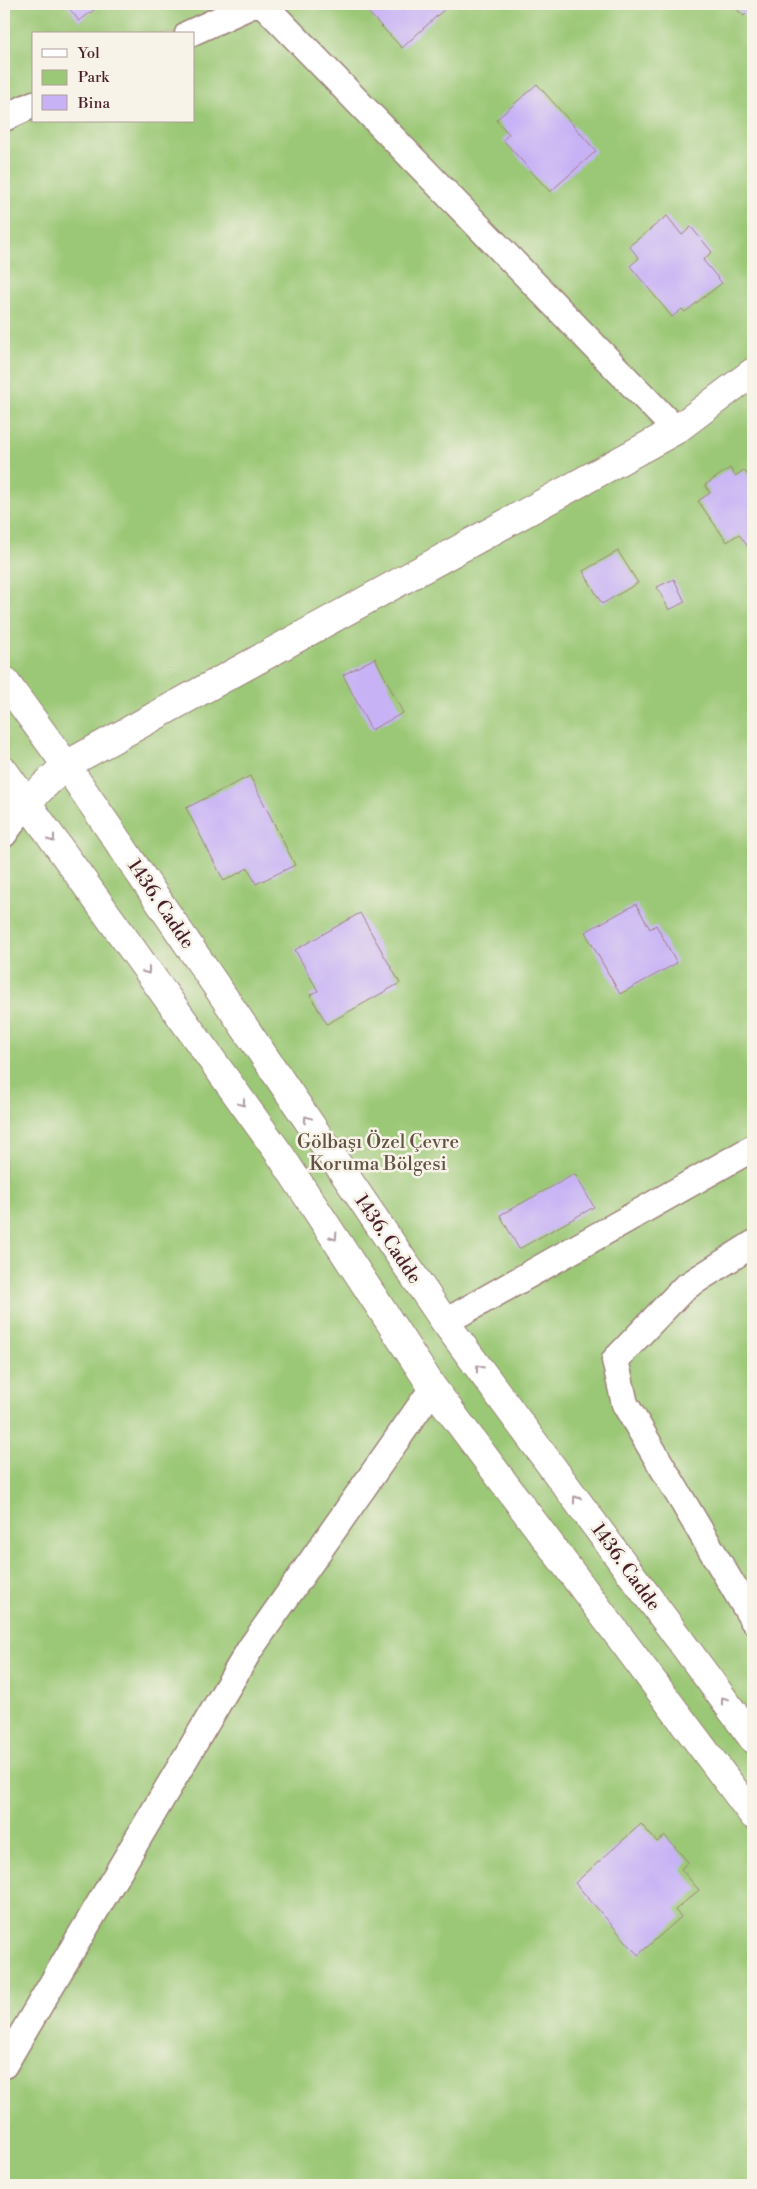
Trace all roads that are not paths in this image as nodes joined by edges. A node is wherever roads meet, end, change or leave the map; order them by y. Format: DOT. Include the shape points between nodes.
graph roads {
  1 [pos="254,4"];
  2 [pos="263,4"];
  3 [pos="192,32"];
  4 [pos="32,105"];
  5 [pos="4,118"];
  6 [pos="753,372"];
  7 [pos="676,430"];
  8 [pos="4,680"];
  9 [pos="66,765"];
  10 [pos="4,771"];
  11 [pos="26,803"];
  12 [pos="4,834"];
  13 [pos="753,1148"];
  14 [pos="753,1244"];
  15 [pos="444,1322"];
  16 [pos="433,1388"];
  17 [pos="753,1620"];
  18 [pos="753,1739"];
  19 [pos="753,1814"];
  20 [pos="4,2064"];
  1 -- 3 [label="street"];
  2 -- 7 [label="street"];
  4 -- 5 [label="street"];
  6 -- 7 [label="street"];
  7 -- 9 [label="street"];
  8 -- 9 [label="street, 1436. Cadde"];
  9 -- 11 [label="street"];
  15 -- 9 [label="street, 1436. Cadde, one-way"];
  10 -- 11 [label="street"];
  11 -- 12 [label="street"];
  11 -- 16 [label="street, one-way" via="280,1156"];
  13 -- 15 [label="street"];
  14 -- 17 [label="street" via="684,1288 614,1360 625,1404"];
  18 -- 15 [label="street, 1436. Cadde, one-way"];
  16 -- 19 [label="street"];
  16 -- 20 [label="street" via="250,1649"];
}
